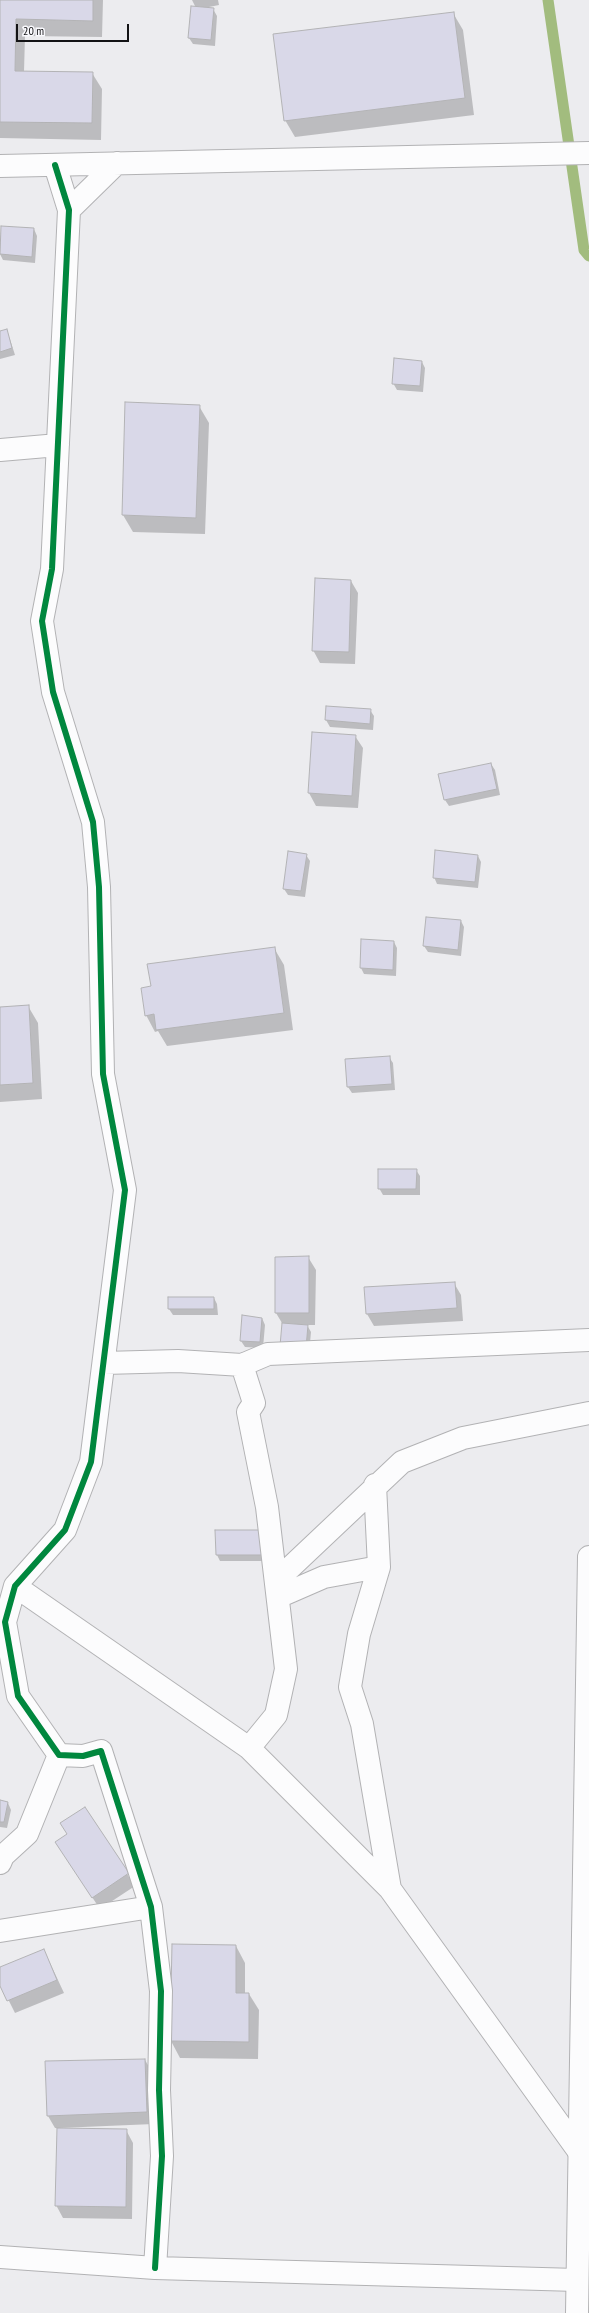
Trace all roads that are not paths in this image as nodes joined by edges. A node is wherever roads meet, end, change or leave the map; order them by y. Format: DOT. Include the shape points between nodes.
graph roads {
  1 [pos="589,153"];
  2 [pos="117,163"];
  3 [pos="55,164"];
  4 [pos="0,166"];
  5 [pos="69,210"];
  6 [pos="58,445"];
  7 [pos="0,450"];
  8 [pos="589,1340"];
  9 [pos="104,1363"];
  10 [pos="242,1365"];
  11 [pos="589,1412"];
  12 [pos="375,1485"];
  13 [pos="589,1557"];
  14 [pos="379,1566"];
  15 [pos="16,1586"];
  16 [pos="277,1589"];
  17 [pos="588,1636"];
  18 [pos="249,1748"];
  19 [pos="59,1756"];
  20 [pos="0,1863"];
  21 [pos="390,1889"];
  22 [pos="150,1906"];
  23 [pos="0,1931"];
  24 [pos="580,2153"];
  25 [pos="584,2215"];
  26 [pos="0,2258"];
  27 [pos="155,2268"];
  28 [pos="578,2280"];
  29 [pos="577,2313"];
  1 -- 2 [label="street"];
  2 -- 3 [label="street"];
  2 -- 5 [label="street"];
  3 -- 4 [label="street"];
  3 -- 5 [label="street"];
  5 -- 6 [label="street"];
  6 -- 7 [label="street"];
  6 -- 9 [label="street" via="52,569 42,621 53,692 93,822 99,887 103,1074 125,1190"];
  8 -- 10 [label="street" via="268,1354"];
  9 -- 10 [label="street" via="178,1361"];
  9 -- 15 [label="street" via="91,1462 65,1530"];
  10 -- 16 [label="street" via="254,1403 248,1412 267,1507"];
  11 -- 12 [label="street" via="463,1438 402,1462"];
  12 -- 14 [label="street"];
  12 -- 16 [label="street"];
  13 -- 17 [label="street"];
  14 -- 16 [label="street"];
  14 -- 21 [label="street" via="360,1634 350,1687 362,1724"];
  15 -- 18 [label="street"];
  15 -- 19 [label="street" via="5,1622 18,1696"];
  16 -- 18 [label="street" via="286,1669 276,1715"];
  17 -- 24 [label="street"];
  18 -- 21 [label="street"];
  19 -- 20 [label="street" via="27,1834 3,1856"];
  19 -- 22 [label="street" via="83,1756 102,1751"];
  21 -- 24 [label="street"];
  22 -- 23 [label="street"];
  22 -- 27 [label="street" via="161,1991 159,2090 162,2156"];
  24 -- 25 [label="street"];
  25 -- 28 [label="street"];
  26 -- 27 [label="street"];
  27 -- 28 [label="street"];
  28 -- 29 [label="street"];
}
